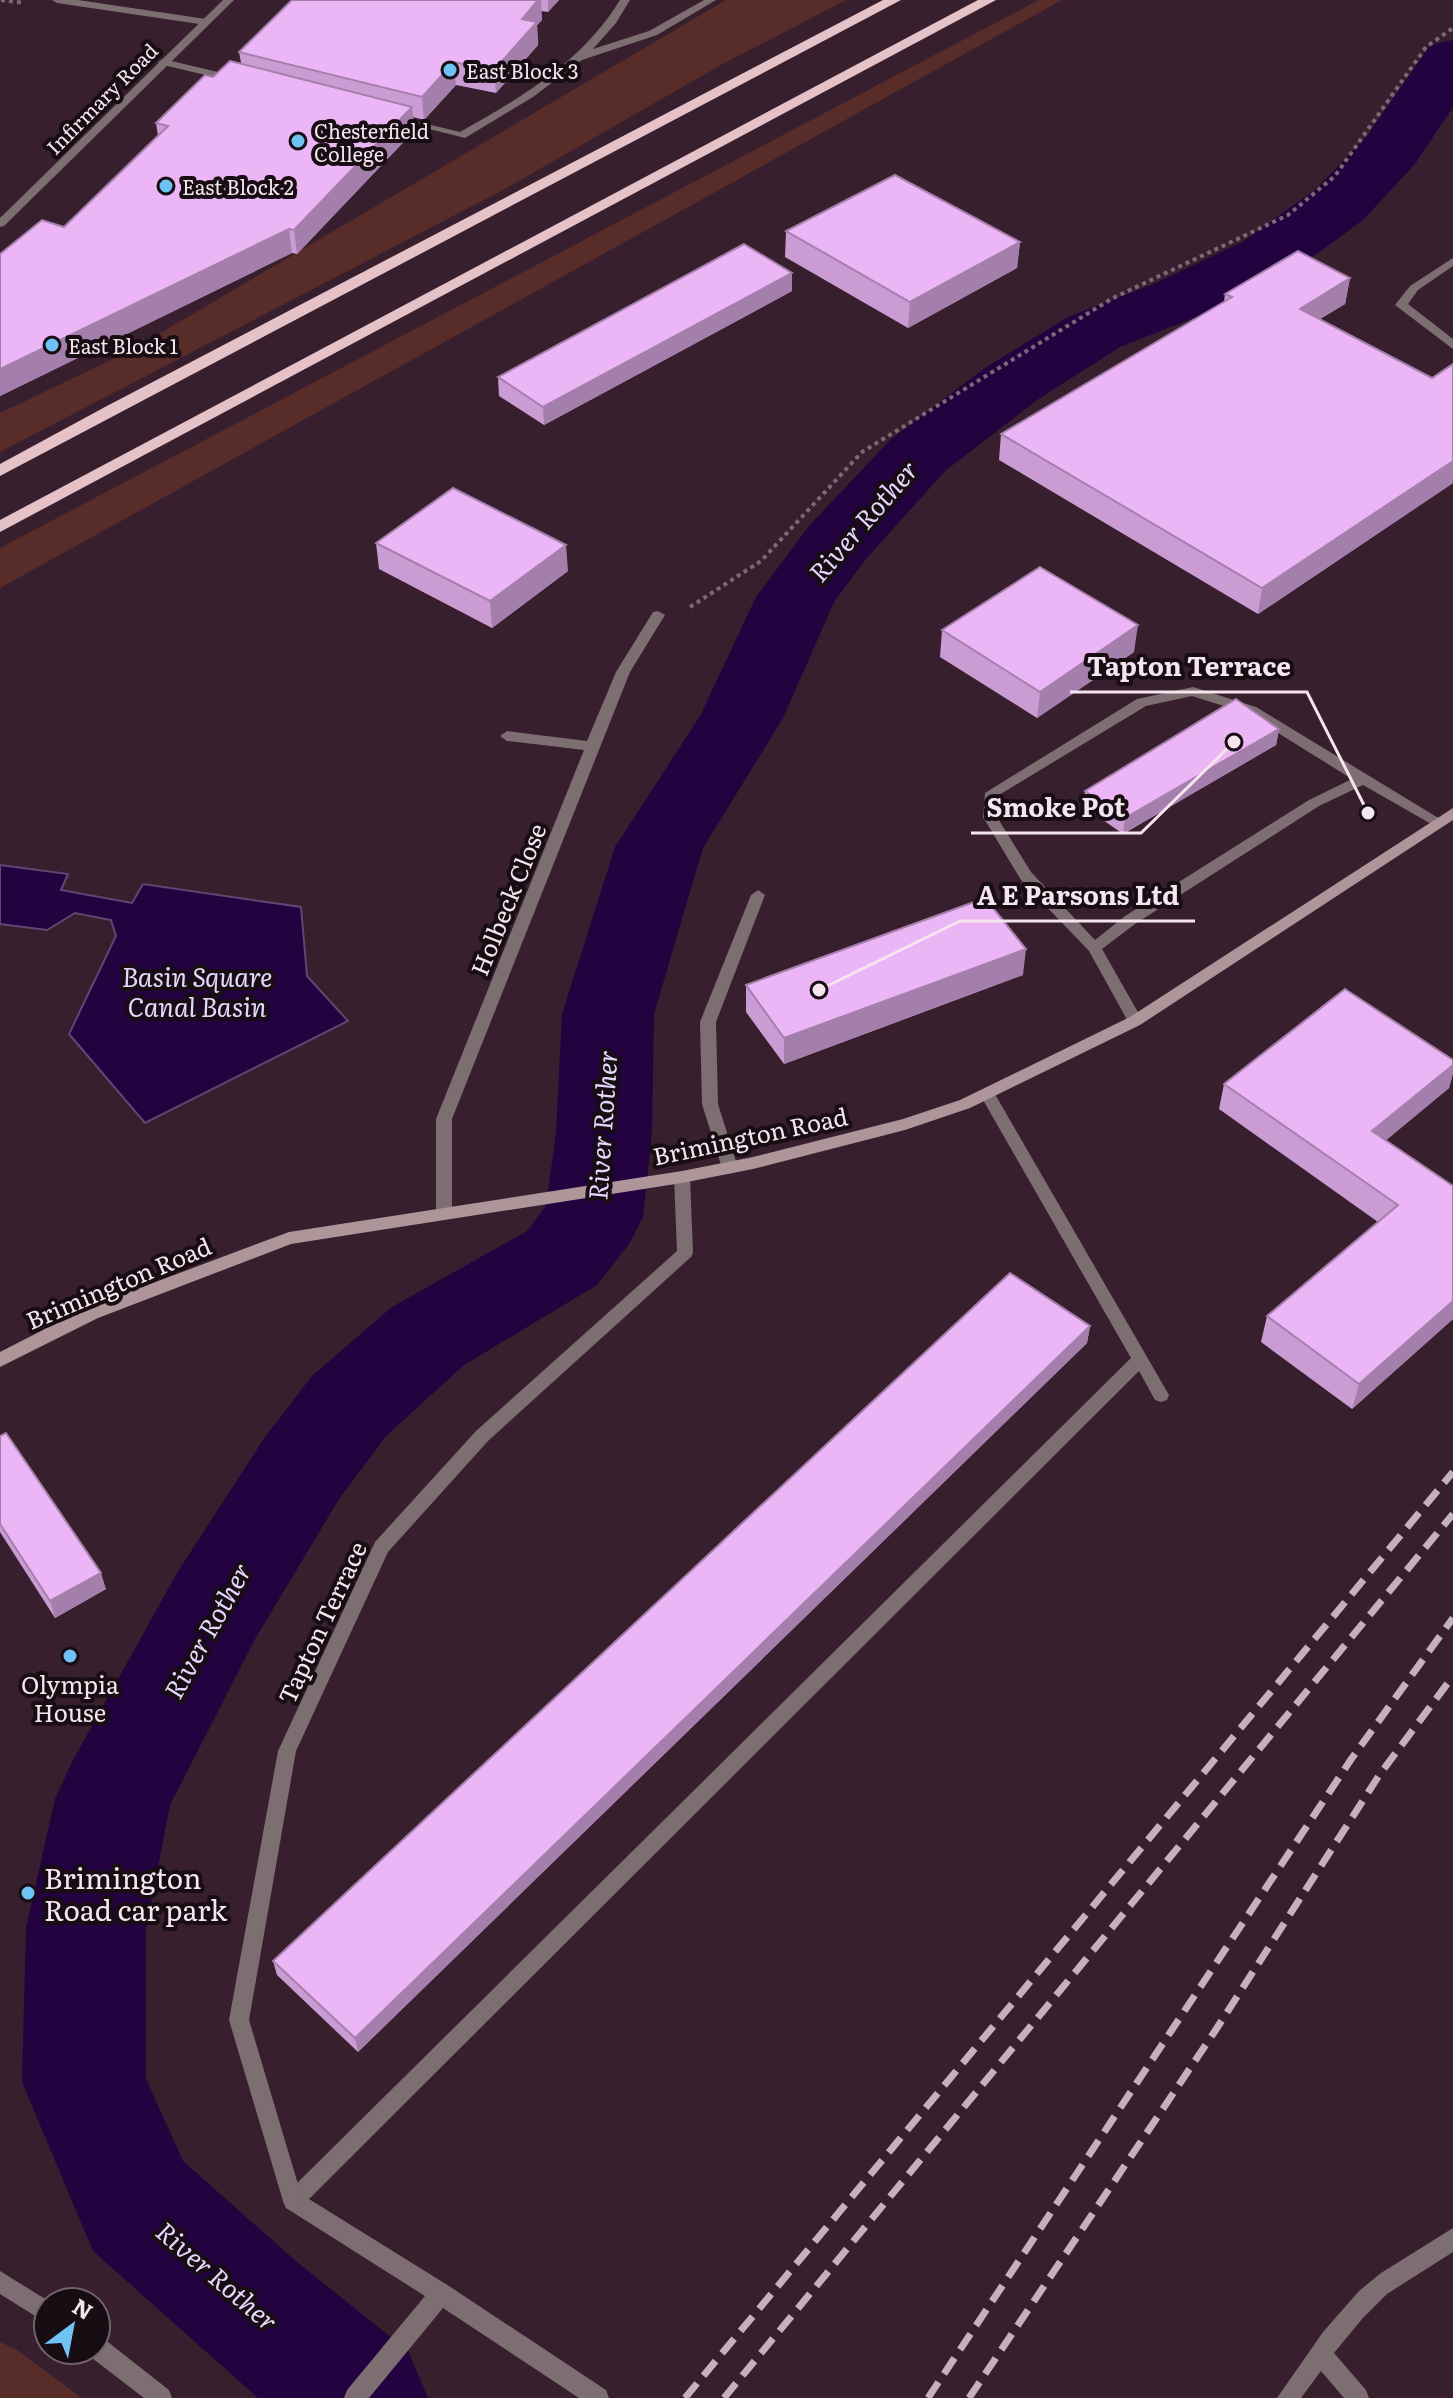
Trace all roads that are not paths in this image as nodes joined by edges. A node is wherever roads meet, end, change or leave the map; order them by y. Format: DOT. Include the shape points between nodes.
graph roads {
  1 [pos="57,0"];
  2 [pos="229,0"];
  3 [pos="625,0"];
  4 [pos="711,0"];
  5 [pos="894,0"];
  6 [pos="989,0"];
  7 [pos="206,22"];
  8 [pos="574,58"];
  9 [pos="163,62"];
  10 [pos="251,83"];
  11 [pos="386,117"];
  12 [pos="0,224"];
  13 [pos="1453,261"];
  14 [pos="1453,345"];
  15 [pos="0,471"];
  16 [pos="0,527"];
  17 [pos="658,615"];
  18 [pos="507,736"];
  19 [pos="592,746"];
  20 [pos="1363,779"];
  21 [pos="1453,813"];
  22 [pos="1438,822"];
  23 [pos="758,895"];
  24 [pos="1094,948"];
  25 [pos="1135,1021"];
  26 [pos="987,1093"];
  27 [pos="730,1168"];
  28 [pos="682,1177"];
  29 [pos="444,1212"];
  30 [pos="0,1360"];
  31 [pos="1139,1360"];
  32 [pos="1161,1395"];
  33 [pos="293,2201"];
  34 [pos="1453,2238"];
  35 [pos="0,2282"];
  36 [pos="441,2294"];
  37 [pos="32,2303"];
  38 [pos="1321,2354"];
  39 [pos="112,2360"];
  40 [pos="161,2398"];
  41 [pos="355,2398"];
  42 [pos="598,2398"];
  43 [pos="1288,2398"];
  44 [pos="1358,2398"];
  1 -- 7 [label="street"];
  2 -- 7 [label="street, Infirmary Road"];
  3 -- 8 [label="street"];
  4 -- 8 [label="street" via="653,33"];
  5 -- 15 [label="highway" via="229,345"];
  6 -- 16 [label="highway"];
  7 -- 9 [label="street, Infirmary Road"];
  8 -- 11 [label="street" via="555,77 461,136"];
  9 -- 10 [label="street"];
  9 -- 12 [label="street, Infirmary Road"];
  13 -- 14 [label="street" via="1414,288 1401,305"];
  17 -- 19 [label="street, Holbeck Close" via="623,672"];
  18 -- 19 [label="street"];
  19 -- 29 [label="street, Holbeck Close" via="444,1119"];
  20 -- 22 [label="street"];
  20 -- 24 [label="street" via="1300,811"];
  20 -- 24 [label="street" via="1251,710 1193,691 1142,702 1031,767 992,793 990,817 1026,876"];
  21 -- 22 [label="main road, Brimington Road"];
  22 -- 25 [label="main road, Brimington Road"];
  23 -- 27 [label="street" via="708,1022 710,1104"];
  24 -- 25 [label="street"];
  25 -- 26 [label="main road, Brimington Road"];
  26 -- 27 [label="main road, Brimington Road" via="905,1124"];
  26 -- 31 [label="street"];
  27 -- 28 [label="main road, Brimington Road"];
  28 -- 29 [label="main road, Brimington Road"];
  28 -- 33 [label="street, Tapton Terrace" via="685,1253 482,1436 381,1547 287,1751 239,2020"];
  29 -- 30 [label="main road, Brimington Road" via="289,1238 92,1313"];
  31 -- 32 [label="street"];
  31 -- 33 [label="street"];
  33 -- 36 [label="street"];
  34 -- 38 [label="street" via="1381,2286"];
  35 -- 37 [label="street"];
  36 -- 41 [label="street"];
  36 -- 42 [label="street"];
  38 -- 43 [label="street"];
  38 -- 44 [label="street"];
  39 -- 40 [label="street"];
}
